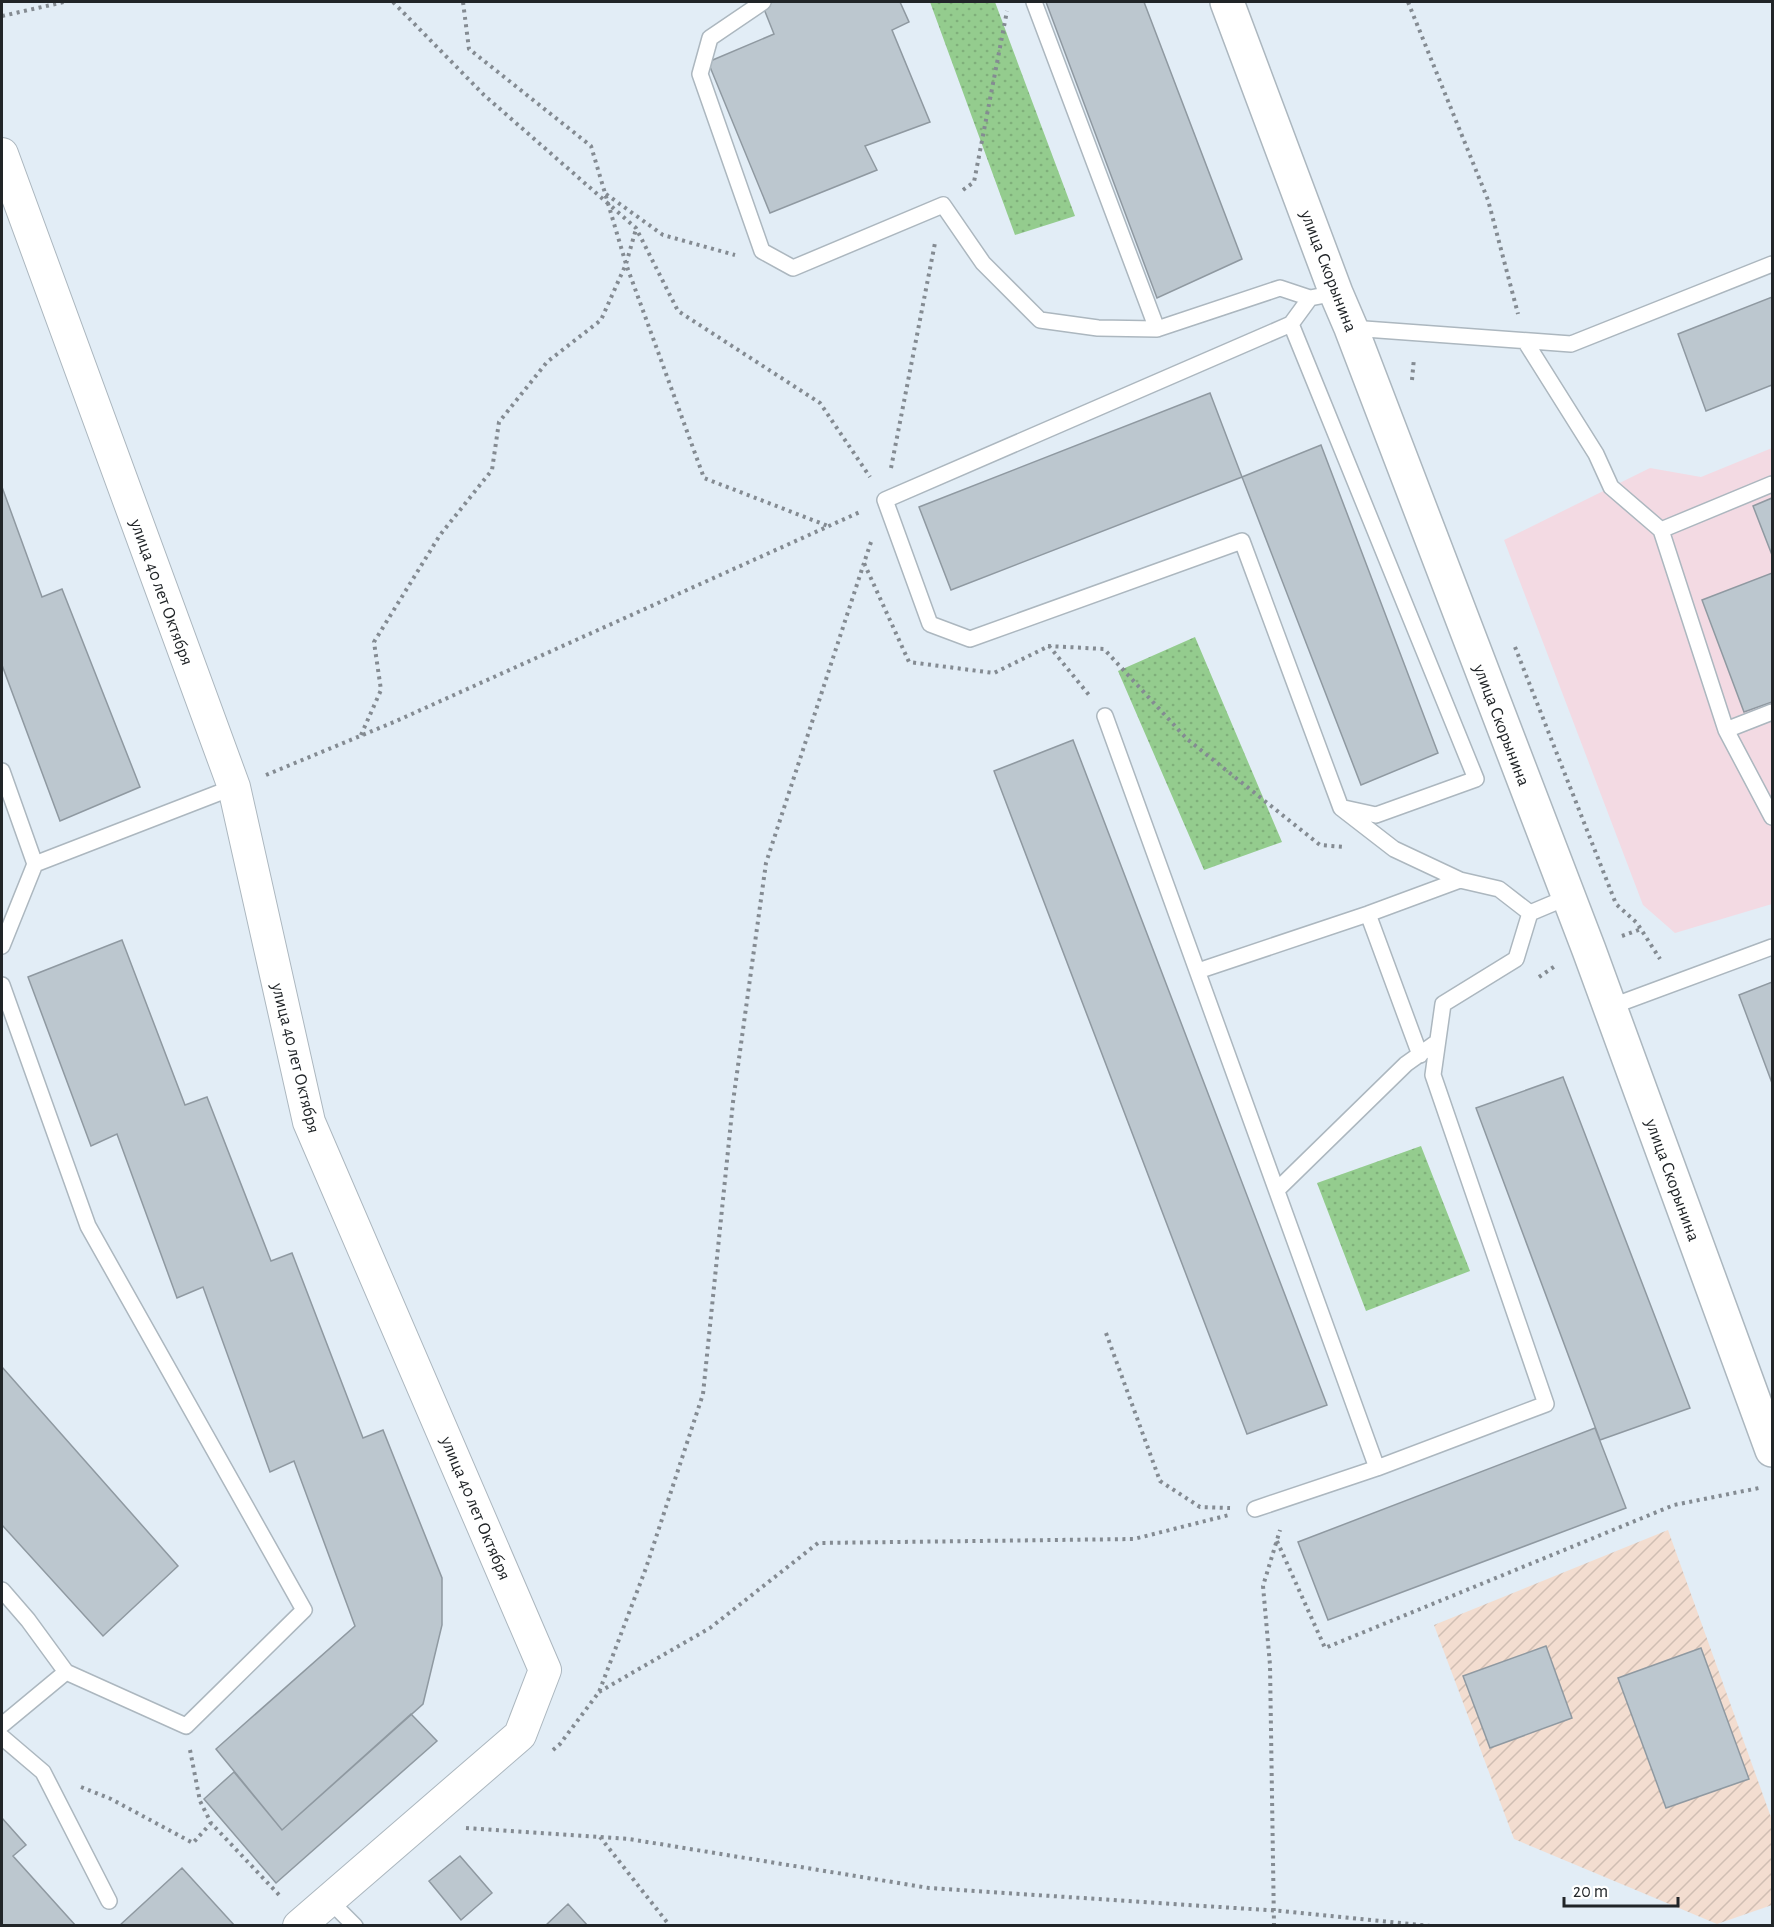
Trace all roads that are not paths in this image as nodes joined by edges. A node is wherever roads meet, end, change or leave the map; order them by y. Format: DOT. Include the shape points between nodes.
graph roads {
  1 [pos="763,2"];
  2 [pos="1034,2"];
  3 [pos="1227,2"];
  4 [pos="2,154"];
  5 [pos="1773,264"];
  6 [pos="1323,295"];
  7 [pos="1291,324"];
  8 [pos="1352,328"];
  9 [pos="1157,329"];
  10 [pos="1525,340"];
  11 [pos="1773,484"];
  12 [pos="1661,530"];
  13 [pos="1773,712"];
  14 [pos="1106,716"];
  15 [pos="1726,730"];
  16 [pos="2,771"];
  17 [pos="234,787"];
  18 [pos="1341,808"];
  19 [pos="1773,817"];
  20 [pos="35,864"];
  21 [pos="1460,880"];
  22 [pos="1568,897"];
  23 [pos="1530,913"];
  24 [pos="1368,914"];
  25 [pos="2,946"];
  26 [pos="1773,947"];
  27 [pos="1198,971"];
  28 [pos="2,985"];
  29 [pos="1610,1007"];
  30 [pos="1437,1042"];
  31 [pos="1420,1054"];
  32 [pos="1277,1190"];
  33 [pos="1773,1450"];
  34 [pos="1377,1468"];
  35 [pos="1255,1509"];
  36 [pos="2,1590"];
  37 [pos="66,1672"];
  38 [pos="2,1725"];
  39 [pos="2,1737"];
  40 [pos="329,1900"];
  41 [pos="108,1901"];
  42 [pos="301,1924"];
  43 [pos="355,1926"];
  1 -- 9 [label="lane" via="711,38 700,74 762,251 793,268 943,205 982,263 1040,320 1098,328"];
  2 -- 9 [label="lane"];
  3 -- 6 [label="street, улица Скорынина"];
  4 -- 17 [label="street, улица 40 лет Октября"];
  5 -- 10 [label="lane" via="1571,344"];
  6 -- 7 [label="lane"];
  6 -- 8 [label="street, улица Скорынина"];
  6 -- 9 [label="lane" via="1280,288"];
  7 -- 18 [label="lane" via="1476,779 1376,815"];
  7 -- 18 [label="lane" via="885,500 930,624 970,639 1242,541"];
  8 -- 10 [label="lane"];
  8 -- 22 [label="street, улица Скорынина"];
  10 -- 12 [label="lane" via="1596,454 1611,487"];
  11 -- 12 [label="lane"];
  12 -- 15 [label="lane"];
  13 -- 15 [label="lane"];
  14 -- 27 [label="lane"];
  15 -- 19 [label="lane"];
  16 -- 20 [label="lane"];
  17 -- 20 [label="lane"];
  17 -- 40 [label="street, улица 40 лет Октября" via="309,1122 545,1670 520,1736"];
  18 -- 21 [label="lane" via="1394,849"];
  20 -- 25 [label="lane"];
  21 -- 23 [label="lane" via="1499,889"];
  21 -- 24 [label="lane"];
  22 -- 23 [label="lane"];
  22 -- 29 [label="street, улица Скорынина"];
  23 -- 30 [label="lane" via="1515,959 1443,1004"];
  24 -- 27 [label="lane"];
  24 -- 31 [label="lane"];
  26 -- 29 [label="lane"];
  27 -- 32 [label="lane"];
  28 -- 37 [label="lane" via="88,1226 304,1610 186,1726"];
  29 -- 33 [label="street, улица Скорынина"];
  30 -- 31 [label="lane"];
  30 -- 34 [label="lane" via="1432,1075 1546,1404"];
  31 -- 32 [label="lane"];
  32 -- 34 [label="lane"];
  34 -- 35 [label="lane"];
  36 -- 37 [label="lane"];
  37 -- 38 [label="lane"];
  39 -- 41 [label="lane" via="43,1772"];
  40 -- 42 [label="street, улица 40 лет Октября"];
  40 -- 43 [label="lane"];
}
